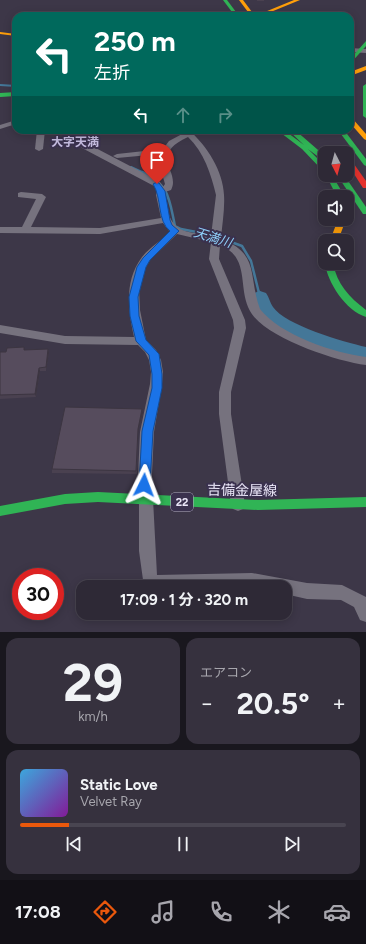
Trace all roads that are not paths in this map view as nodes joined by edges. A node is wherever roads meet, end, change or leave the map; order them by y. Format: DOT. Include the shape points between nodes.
graph roads {
  1 [pos="226,0"];
  2 [pos="233,0"];
  3 [pos="240,0"];
  4 [pos="295,1"];
  5 [pos="234,12"];
  6 [pos="242,12"];
  7 [pos="259,12"];
  8 [pos="271,12"];
  9 [pos="0,33"];
  10 [pos="12,34"];
  11 [pos="364,48"];
  12 [pos="354,49"];
  13 [pos="354,58"];
  14 [pos="366,68"];
  15 [pos="354,72"];
  16 [pos="366,86"];
  17 [pos="12,94"];
  18 [pos="0,95"];
  19 [pos="366,116"];
  20 [pos="12,123"];
  21 [pos="2,124"];
  22 [pos="354,124"];
  23 [pos="41,134"];
  24 [pos="74,134"];
  25 [pos="184,134"];
  26 [pos="190,134"];
  27 [pos="285,134"];
  28 [pos="296,134"];
  29 [pos="306,134"];
  30 [pos="344,134"];
  31 [pos="366,138"];
  32 [pos="318,146"];
  33 [pos="39,149"];
  34 [pos="166,151"];
  35 [pos="318,154"];
  36 [pos="117,156"];
  37 [pos="318,163"];
  38 [pos="366,164"];
  39 [pos="354,168"];
  40 [pos="345,182"];
  41 [pos="366,186"];
  42 [pos="161,191"];
  43 [pos="21,195"];
  44 [pos="366,212"];
  45 [pos="166,220"];
  46 [pos="0,230"];
  47 [pos="25,231"];
  48 [pos="175,231"];
  49 [pos="216,237"];
  50 [pos="330,270"];
  51 [pos="366,314"];
  52 [pos="0,328"];
  53 [pos="141,341"];
  54 [pos="366,361"];
  55 [pos="145,499"];
  56 [pos="366,502"];
  57 [pos="238,505"];
  58 [pos="0,511"];
  59 [pos="366,614"];
  1 -- 5 [label="main road"];
  2 -- 6 [label="main road"];
  3 -- 7 [label="main road"];
  4 -- 8 [label="main road"];
  9 -- 10 [label="main road"];
  11 -- 12 [label="street"];
  11 -- 13 [label="main road"];
  14 -- 15 [label="main road"];
  16 -- 19 [label="main road"];
  17 -- 18 [label="main road"];
  20 -- 21 [label="street"];
  22 -- 31 [label="main road"];
  23 -- 33 [label="street"];
  24 -- 42 [label="street" via="85,146 157,184"];
  25 -- 34 [label="street" via="173,141"];
  26 -- 49 [label="street" via="205,153 218,185 220,195"];
  27 -- 37 [label="main road"];
  28 -- 35 [label="main road"];
  29 -- 32 [label="main road"];
  30 -- 38 [label="main road"];
  34 -- 36 [label="street"];
  34 -- 42 [label="street" via="162,162 169,184 168,188"];
  39 -- 41 [label="main road"];
  40 -- 44 [label="main road"];
  42 -- 45 [label="street"];
  43 -- 47 [label="street" via="42,197"];
  45 -- 47 [label="street" via="100,231"];
  45 -- 48 [label="street"];
  46 -- 47 [label="street"];
  48 -- 49 [label="street"];
  48 -- 53 [label="street" via="141,267 136,285 134,311"];
  49 -- 54 [label="street" via="233,248 241,257 254,308 262,320 285,334 336,356"];
  49 -- 57 [label="street" via="216,267 238,313 240,328 224,392"];
  50 -- 51 [label="main road" via="338,290"];
  52 -- 53 [label="street" via="65,340"];
  53 -- 55 [label="street" via="155,357 157,382 148,431"];
  55 -- 57 [label="main road, 吉備金屋線 / 22"];
  55 -- 58 [label="main road, 吉備金屋線 / 22" via="65,499"];
  55 -- 59 [label="street" via="150,583 252,580 307,591 342,593 360,602"];
  56 -- 57 [label="main road, 吉備金屋線 / 22"];
}
